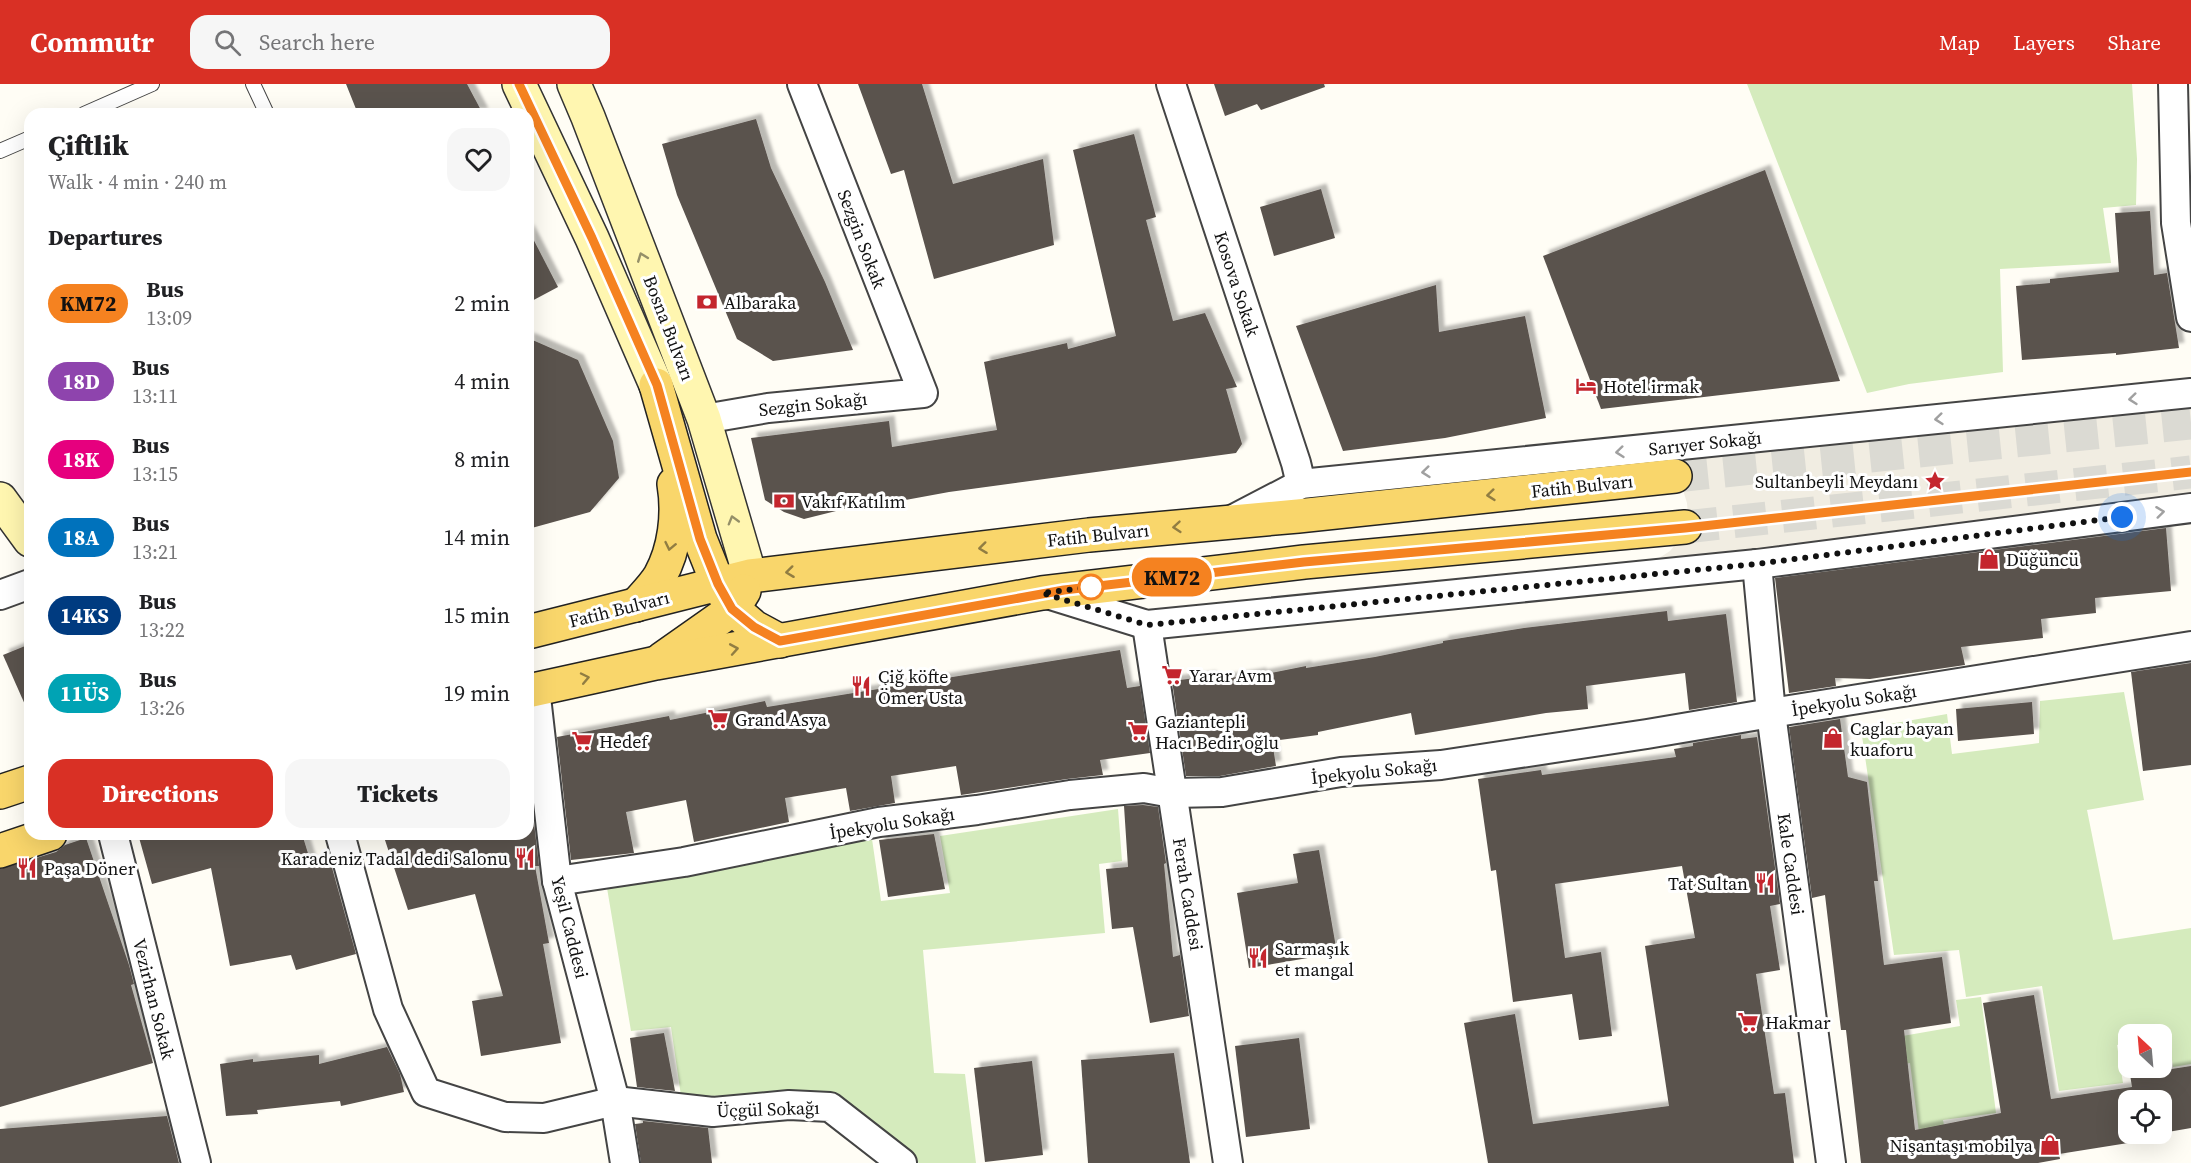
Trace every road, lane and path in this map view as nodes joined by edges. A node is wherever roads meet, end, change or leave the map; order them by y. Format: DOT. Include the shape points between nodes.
graph roads {
  1 [pos="152,84"];
  2 [pos="253,84"];
  3 [pos="519,84"];
  4 [pos="574,84"];
  5 [pos="802,84"];
  6 [pos="1171,84"];
  7 [pos="2173,84"];
  8 [pos="98,108"];
  9 [pos="264,108"];
  10 [pos="530,108"];
  11 [pos="534,116"];
  12 [pos="24,141"];
  13 [pos="0,151"];
  14 [pos="2184,222"];
  15 [pos="2191,317"];
  16 [pos="657,385"];
  17 [pos="923,393"];
  18 [pos="2191,393"];
  19 [pos="704,419"];
  20 [pos="1675,476"];
  21 [pos="1301,484"];
  22 [pos="0,499"];
  23 [pos="2191,508"];
  24 [pos="1228,522"];
  25 [pos="1685,528"];
  26 [pos="24,532"];
  27 [pos="1756,564"];
  28 [pos="750,576"];
  29 [pos="24,586"];
  30 [pos="1042,593"];
  31 [pos="0,595"];
  32 [pos="725,597"];
  33 [pos="636,605"];
  34 [pos="1147,625"];
  35 [pos="534,630"];
  36 [pos="780,641"];
  37 [pos="2191,646"];
  38 [pos="656,663"];
  39 [pos="534,689"];
  40 [pos="534,704"];
  41 [pos="1771,713"];
  42 [pos="24,784"];
  43 [pos="0,792"];
  44 [pos="1172,793"];
  45 [pos="32,840"];
  46 [pos="115,840"];
  47 [pos="342,840"];
  48 [pos="0,851"];
  49 [pos="557,881"];
  50 [pos="615,1101"];
  51 [pos="196,1163"];
  52 [pos="625,1163"];
  53 [pos="902,1163"];
  54 [pos="1228,1163"];
  55 [pos="1831,1163"];
  1 -- 8 [label="lane"];
  2 -- 9 [label="lane"];
  3 -- 10 [label="main road, Bosna Bulvarı"];
  19 -- 4 [label="main road, Bosna Bulvarı, one-way"];
  5 -- 17 [label="street, Sezgin Sokak"];
  6 -- 21 [label="street, Kosova Sokak"];
  7 -- 14 [label="street"];
  11 -- 16 [label="main road, Bosna Bulvarı"];
  12 -- 13 [label="lane"];
  14 -- 15 [label="street"];
  16 -- 32 [label="main road" via="700,539"];
  16 -- 33 [label="main road, one-way" via="677,506 670,551 660,577"];
  17 -- 19 [label="street, Sezgin Sokağı" via="768,408"];
  18 -- 21 [label="street, Sarıyer Sokağı, one-way"];
  28 -- 19 [label="main road, Bosna Bulvarı, one-way"];
  20 -- 24 [label="main road, Fatih Bulvarı, one-way"];
  21 -- 24 [label="street, Sarıyer Sokağı"];
  22 -- 26 [label="main road"];
  27 -- 23 [label="street, one-way"];
  24 -- 28 [label="main road, Fatih Bulvarı, one-way"];
  25 -- 30 [label="main road" via="1304,562"];
  27 -- 34 [label="street"];
  27 -- 41 [label="street, Kale Caddesi"];
  28 -- 32 [label="main road"];
  29 -- 31 [label="street"];
  30 -- 34 [label="street"];
  30 -- 36 [label="main road"];
  32 -- 33 [label="main road, Fatih Bulvarı"];
  32 -- 36 [label="main road" via="754,627"];
  32 -- 38 [label="main road"];
  33 -- 35 [label="main road, Fatih Bulvarı"];
  34 -- 44 [label="street, Ferah Caddesi"];
  38 -- 36 [label="main road, one-way"];
  37 -- 41 [label="street, İpekyolu Sokağı"];
  39 -- 38 [label="main road, one-way"];
  40 -- 49 [label="street, Yeşil Caddesi"];
  41 -- 44 [label="street, İpekyolu Sokağı" via="1441,765 1341,772 1222,792"];
  41 -- 55 [label="street, Kale Caddesi"];
  42 -- 43 [label="main road"];
  44 -- 49 [label="street, İpekyolu Sokağı" via="1144,788 1070,795 879,822 684,862"];
  44 -- 54 [label="street, Ferah Caddesi"];
  45 -- 48 [label="main road"];
  46 -- 51 [label="street, Vezirhan Sokak"];
  47 -- 50 [label="street, Üçgül Sokağı" via="388,1009 426,1092 505,1117 544,1118"];
  49 -- 50 [label="street, Yeşil Caddesi"];
  50 -- 52 [label="street, Yeşil Caddesi"];
  50 -- 53 [label="street, Üçgül Sokağı" via="713,1112 789,1105 830,1107"];
}
